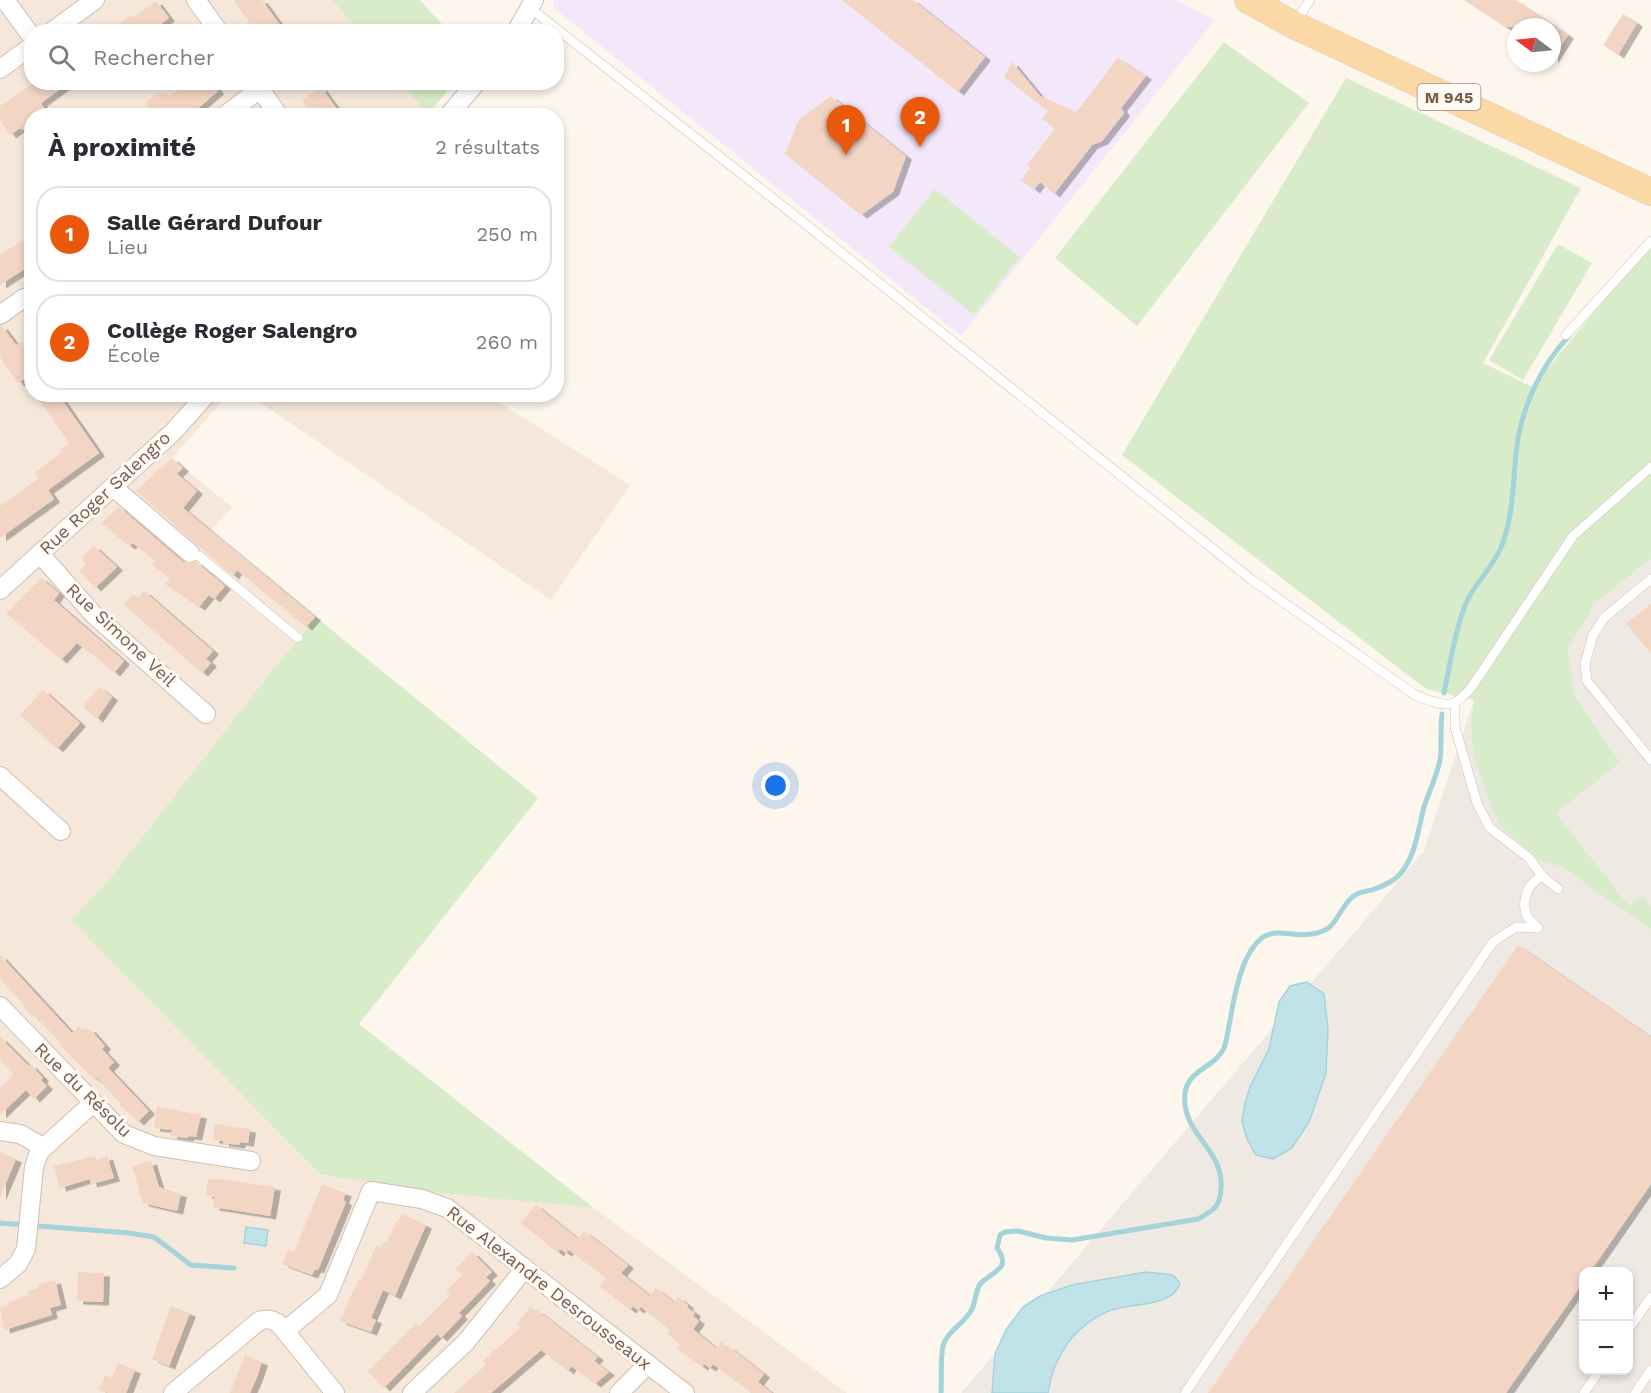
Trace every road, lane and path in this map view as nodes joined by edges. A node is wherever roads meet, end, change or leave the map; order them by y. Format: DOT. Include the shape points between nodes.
graph roads {
  1 [pos="4,0"];
  2 [pos="95,0"];
  3 [pos="196,0"];
  4 [pos="1248,0"];
  5 [pos="1310,0"];
  6 [pos="532,4"];
  7 [pos="62,24"];
  8 [pos="213,24"];
  9 [pos="521,24"];
  10 [pos="557,24"];
  11 [pos="1294,25"];
  12 [pos="24,26"];
  13 [pos="564,30"];
  14 [pos="24,52"];
  15 [pos="0,69"];
  16 [pos="253,90"];
  17 [pos="260,90"];
  18 [pos="470,90"];
  19 [pos="233,108"];
  20 [pos="273,108"];
  21 [pos="455,108"];
  22 [pos="1651,192"];
  23 [pos="1651,241"];
  24 [pos="24,294"];
  25 [pos="0,315"];
  26 [pos="1566,335"];
  27 [pos="200,402"];
  28 [pos="1651,467"];
  29 [pos="113,487"];
  30 [pos="190,553"];
  31 [pos="40,554"];
  32 [pos="1651,579"];
  33 [pos="0,590"];
  34 [pos="298,638"];
  35 [pos="1452,703"];
  36 [pos="206,714"];
  37 [pos="1651,760"];
  38 [pos="0,776"];
  39 [pos="61,831"];
  40 [pos="1542,876"];
  41 [pos="1558,889"];
  42 [pos="0,1006"];
  43 [pos="93,1103"];
  44 [pos="0,1131"];
  45 [pos="43,1147"];
  46 [pos="251,1161"];
  47 [pos="525,1268"];
  48 [pos="0,1278"];
  49 [pos="1651,1297"];
  50 [pos="1633,1324"];
  51 [pos="285,1331"];
  52 [pos="648,1364"];
  53 [pos="1651,1370"];
  54 [pos="1597,1375"];
  55 [pos="173,1393"];
  56 [pos="335,1393"];
  57 [pos="412,1393"];
  58 [pos="619,1393"];
  59 [pos="685,1393"];
  60 [pos="1185,1393"];
  61 [pos="1584,1393"];
  62 [pos="1635,1393"];
  1 -- 12 [label="street"];
  2 -- 7 [label="street"];
  3 -- 8 [label="street"];
  4 -- 11 [label="main road, M 945"];
  5 -- 11 [label="lane"];
  6 -- 9 [label="street"];
  6 -- 10 [label="lane"];
  11 -- 22 [label="main road, M 945"];
  13 -- 35 [label="lane" via="1252,580 1415,695"];
  14 -- 15 [label="street"];
  16 -- 19 [label="street"];
  17 -- 20 [label="street"];
  18 -- 21 [label="street"];
  23 -- 26 [label="lane"];
  24 -- 25 [label="street"];
  27 -- 29 [label="street, Rue Roger Salengro"];
  28 -- 35 [label="lane" via="1573,536 1471,688"];
  29 -- 30 [label="street"];
  29 -- 31 [label="street, Rue Roger Salengro"];
  30 -- 34 [label="lane" via="199,556"];
  31 -- 33 [label="street, Rue Roger Salengro"];
  31 -- 36 [label="street, Rue Simone Veil" via="94,615"];
  32 -- 37 [label="lane" via="1604,618 1593,635 1585,664 1587,681"];
  35 -- 40 [label="lane" via="1455,728 1477,803 1490,828 1529,858"];
  38 -- 39 [label="street"];
  40 -- 41 [label="lane"];
  40 -- 60 [label="lane" via="1532,881 1524,900 1528,918 1538,928 1516,927 1493,942"];
  42 -- 43 [label="street, Rue du Résolu"];
  43 -- 45 [label="street"];
  43 -- 46 [label="street, Rue du Résolu" via="132,1139"];
  44 -- 45 [label="street" via="20,1134"];
  45 -- 48 [label="street" via="34,1167 23,1257"];
  47 -- 51 [label="street, Rue Alexandre Desrousseaux" via="440,1204 371,1191 328,1295"];
  47 -- 52 [label="street, Rue Alexandre Desrousseaux"];
  47 -- 57 [label="street" via="466,1342"];
  49 -- 50 [label="lane"];
  51 -- 55 [label="street" via="270,1319 259,1321"];
  51 -- 56 [label="street"];
  52 -- 58 [label="street"];
  52 -- 59 [label="street, Rue Alexandre Desrousseaux"];
  53 -- 62 [label="lane"];
  54 -- 61 [label="lane"];
}
